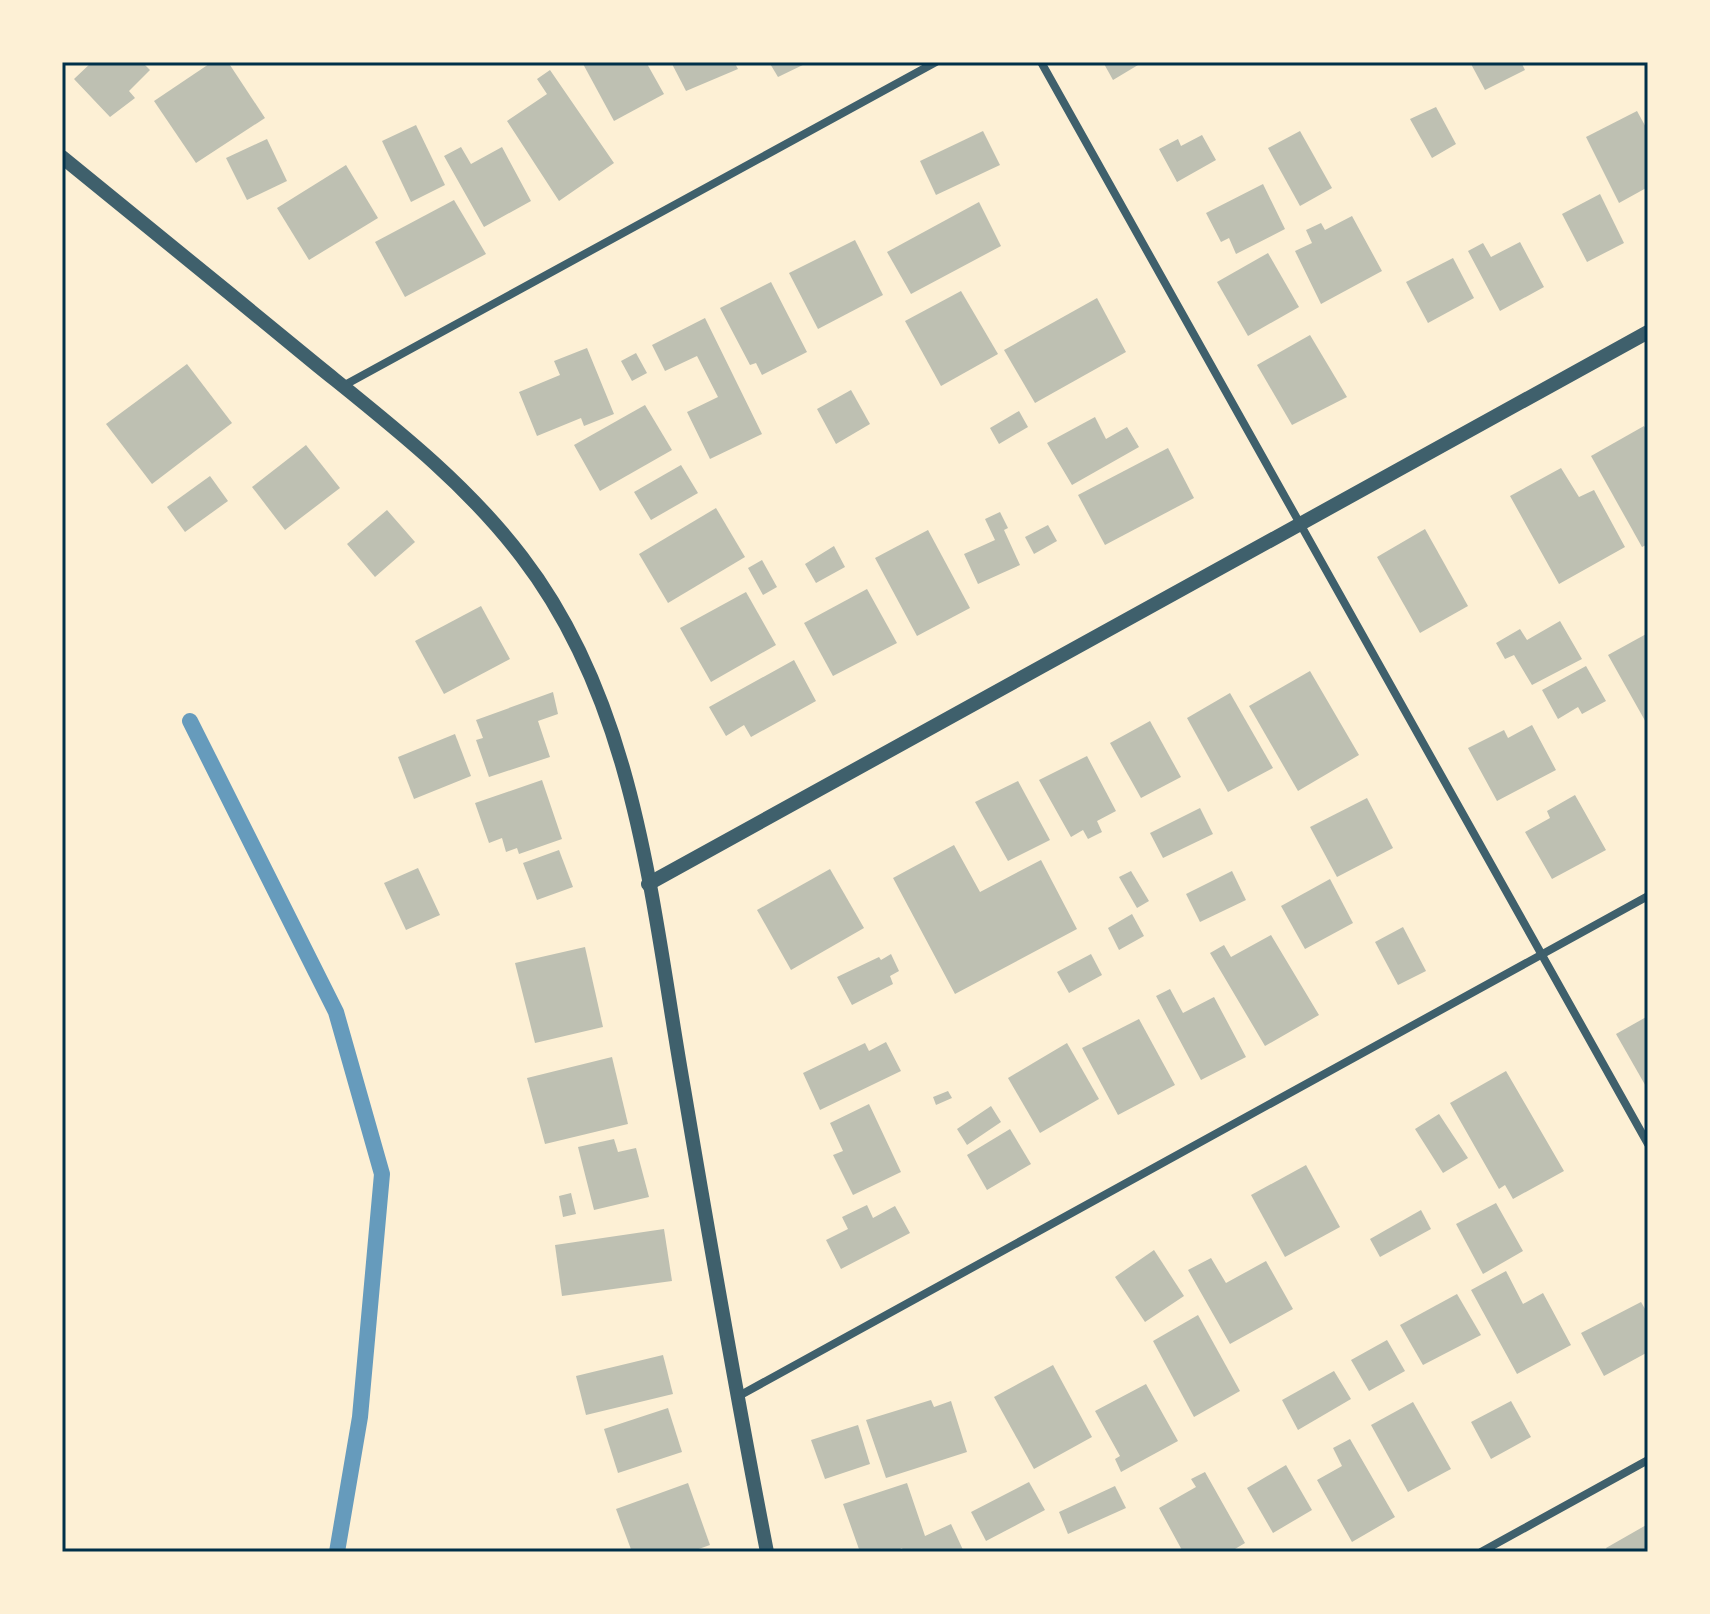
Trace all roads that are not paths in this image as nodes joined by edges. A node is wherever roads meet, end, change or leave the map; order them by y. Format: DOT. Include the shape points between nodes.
graph roads {
  1 [pos="936,62"];
  2 [pos="1041,62"];
  3 [pos="62,157"];
  4 [pos="1648,332"];
  5 [pos="343,386"];
  6 [pos="1301,524"];
  7 [pos="648,884"];
  8 [pos="1648,896"];
  9 [pos="1542,954"];
  10 [pos="1648,1144"];
  11 [pos="737,1397"];
  12 [pos="1648,1460"];
  13 [pos="767,1552"];
  14 [pos="1481,1552"];
  1 -- 5 [label="street"];
  2 -- 6 [label="street"];
  3 -- 5 [label="street"];
  4 -- 6 [label="street"];
  5 -- 7 [label="street" via="471,496 523,559 568,627 610,722"];
  6 -- 7 [label="street"];
  6 -- 9 [label="street"];
  7 -- 11 [label="street"];
  8 -- 9 [label="street"];
  9 -- 10 [label="street"];
  9 -- 11 [label="street"];
  11 -- 13 [label="street"];
  12 -- 14 [label="street"];
}
